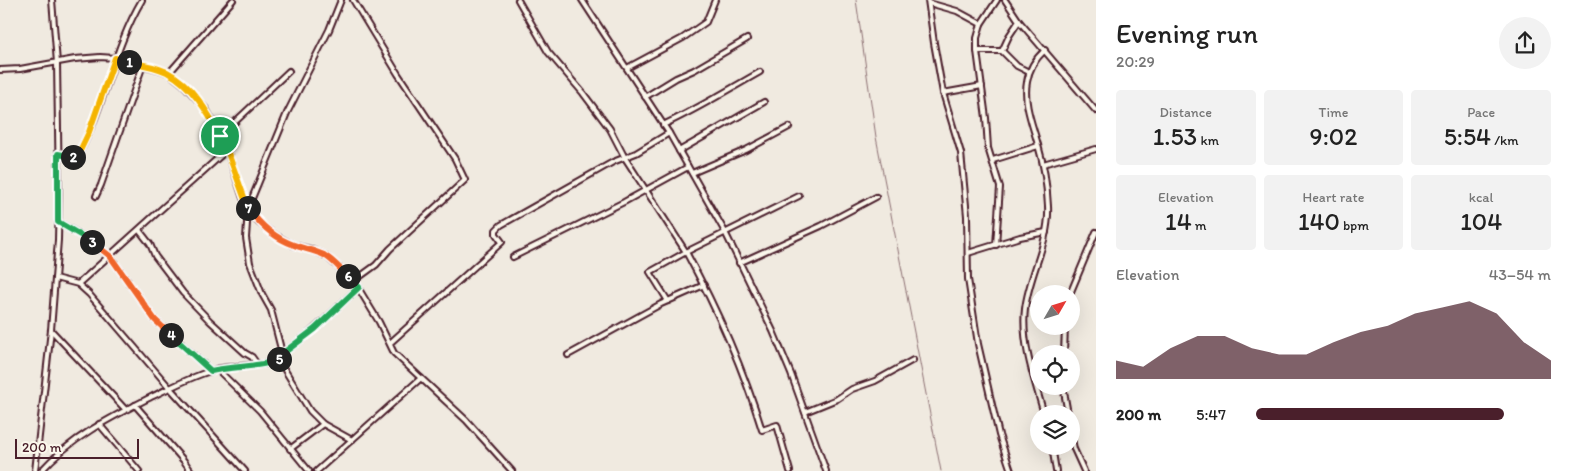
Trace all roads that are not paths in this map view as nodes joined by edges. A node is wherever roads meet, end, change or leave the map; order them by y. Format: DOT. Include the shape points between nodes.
graph roads {
  1 [pos="52,0"];
  2 [pos="142,0"];
  3 [pos="233,0"];
  4 [pos="340,0"];
  5 [pos="353,0"];
  6 [pos="518,0"];
  7 [pos="582,0"];
  8 [pos="715,0"];
  9 [pos="997,0"];
  10 [pos="1005,0"];
  11 [pos="929,2"];
  12 [pos="1019,21"];
  13 [pos="981,24"];
  14 [pos="747,39"];
  15 [pos="1002,50"];
  16 [pos="1045,50"];
  17 [pos="976,51"];
  18 [pos="115,58"];
  19 [pos="57,63"];
  20 [pos="142,65"];
  21 [pos="627,68"];
  22 [pos="0,70"];
  23 [pos="290,71"];
  24 [pos="760,72"];
  25 [pos="1029,72"];
  26 [pos="170,73"];
  27 [pos="982,86"];
  28 [pos="943,93"];
  29 [pos="645,98"];
  30 [pos="764,102"];
  31 [pos="1090,105"];
  32 [pos="1096,105"];
  33 [pos="1096,111"];
  34 [pos="663,125"];
  35 [pos="789,127"];
  36 [pos="668,133"];
  37 [pos="220,136"];
  38 [pos="1038,146"];
  39 [pos="1096,149"];
  40 [pos="227,150"];
  41 [pos="678,151"];
  42 [pos="58,154"];
  43 [pos="625,158"];
  44 [pos="992,160"];
  45 [pos="1043,164"];
  46 [pos="688,167"];
  47 [pos="692,173"];
  48 [pos="646,190"];
  49 [pos="96,196"];
  50 [pos="798,196"];
  51 [pos="876,197"];
  52 [pos="248,208"];
  53 [pos="58,222"];
  54 [pos="139,230"];
  55 [pos="725,232"];
  56 [pos="1046,232"];
  57 [pos="1096,232"];
  58 [pos="996,245"];
  59 [pos="686,252"];
  60 [pos="968,253"];
  61 [pos="110,256"];
  62 [pos="513,257"];
  63 [pos="739,263"];
  64 [pos="55,278"];
  65 [pos="354,281"];
  66 [pos="78,284"];
  67 [pos="704,285"];
  68 [pos="1074,285"];
  69 [pos="359,287"];
  70 [pos="668,301"];
  71 [pos="51,330"];
  72 [pos="390,343"];
  73 [pos="282,354"];
  74 [pos="568,355"];
  75 [pos="278,359"];
  76 [pos="913,360"];
  77 [pos="257,364"];
  78 [pos="217,370"];
  79 [pos="211,371"];
  80 [pos="421,378"];
  81 [pos="169,387"];
  82 [pos="135,405"];
  83 [pos="1042,405"];
  84 [pos="125,409"];
  85 [pos="805,412"];
  86 [pos="99,424"];
  87 [pos="323,424"];
  88 [pos="352,440"];
  89 [pos="290,449"];
  90 [pos="1053,455"];
  91 [pos="1077,455"];
  92 [pos="35,471"];
  93 [pos="41,471"];
  94 [pos="139,471"];
  95 [pos="191,471"];
  96 [pos="246,471"];
  97 [pos="309,471"];
  98 [pos="317,471"];
  99 [pos="512,471"];
  100 [pos="790,471"];
  101 [pos="826,471"];
  102 [pos="1011,471"];
  103 [pos="1056,471"];
  104 [pos="1084,471"];
  1 -- 19 [label="street"];
  2 -- 18 [label="street" via="129,22"];
  3 -- 26 [label="street"];
  4 -- 52 [label="street" via="287,113"];
  5 -- 65 [label="street" via="455,159 465,180 376,265"];
  6 -- 43 [label="street" via="548,52 610,129"];
  7 -- 21 [label="street"];
  8 -- 21 [label="street" via="706,22"];
  9 -- 13 [label="street"];
  10 -- 12 [label="street"];
  11 -- 13 [label="street" via="957,11"];
  11 -- 28 [label="street"];
  12 -- 15 [label="street"];
  12 -- 16 [label="street"];
  13 -- 17 [label="street"];
  14 -- 29 [label="street"];
  15 -- 17 [label="street"];
  15 -- 25 [label="street" via="1017,66"];
  16 -- 25 [label="street"];
  16 -- 31 [label="street"];
  17 -- 27 [label="street"];
  18 -- 19 [label="street" via="84,58"];
  18 -- 20 [label="street"];
  18 -- 42 [label="street" via="78,155"];
  19 -- 22 [label="street"];
  19 -- 42 [label="street"];
  20 -- 26 [label="street"];
  20 -- 49 [label="street"];
  21 -- 29 [label="street"];
  23 -- 37 [label="street"];
  24 -- 34 [label="street" via="694,111"];
  25 -- 38 [label="street" via="1026,91"];
  26 -- 37 [label="street" via="206,109"];
  27 -- 28 [label="street"];
  27 -- 44 [label="street"];
  28 -- 60 [label="street" via="961,153"];
  29 -- 34 [label="street"];
  30 -- 41 [label="street"];
  31 -- 32 [label="street"];
  31 -- 33 [label="street"];
  34 -- 36 [label="street"];
  35 -- 47 [label="street"];
  36 -- 41 [label="street"];
  36 -- 43 [label="street"];
  37 -- 40 [label="street"];
  38 -- 44 [label="street"];
  38 -- 45 [label="street"];
  39 -- 45 [label="street"];
  40 -- 52 [label="street"];
  40 -- 54 [label="street"];
  41 -- 46 [label="street"];
  42 -- 53 [label="street"];
  43 -- 48 [label="street"];
  43 -- 72 [label="street" via="501,225 496,234 502,242"];
  44 -- 58 [label="street" via="1000,187"];
  45 -- 56 [label="street" via="1048,206"];
  46 -- 47 [label="street"];
  46 -- 48 [label="street"];
  47 -- 55 [label="street"];
  48 -- 59 [label="street"];
  48 -- 62 [label="street"];
  50 -- 55 [label="street"];
  51 -- 63 [label="street"];
  52 -- 65 [label="street" via="258,222 275,236 326,256"];
  52 -- 73 [label="street" via="246,238 250,263 275,322"];
  53 -- 61 [label="street"];
  53 -- 64 [label="street"];
  54 -- 61 [label="street"];
  54 -- 77 [label="street" via="184,294"];
  55 -- 59 [label="street"];
  55 -- 63 [label="street"];
  56 -- 58 [label="street"];
  56 -- 83 [label="street" via="1025,309 1027,347"];
  57 -- 68 [label="street"];
  58 -- 60 [label="street"];
  59 -- 67 [label="street"];
  59 -- 70 [label="street" via="650,272"];
  60 -- 102 [label="street" via="968,280 978,344 999,435"];
  61 -- 66 [label="street"];
  61 -- 79 [label="street" via="155,320"];
  63 -- 85 [label="street" via="773,331"];
  64 -- 66 [label="street"];
  64 -- 71 [label="street"];
  65 -- 69 [label="street"];
  66 -- 81 [label="street"];
  67 -- 70 [label="street"];
  67 -- 100 [label="street" via="736,354 762,430 777,425"];
  69 -- 72 [label="street"];
  69 -- 73 [label="street" via="315,329"];
  70 -- 74 [label="street"];
  71 -- 84 [label="street"];
  71 -- 92 [label="street"];
  72 -- 80 [label="street" via="394,353"];
  73 -- 75 [label="street"];
  75 -- 77 [label="street"];
  75 -- 87 [label="street" via="306,404"];
  76 -- 85 [label="street"];
  77 -- 78 [label="street"];
  78 -- 79 [label="street"];
  78 -- 89 [label="street" via="260,411"];
  79 -- 81 [label="street"];
  80 -- 88 [label="street"];
  80 -- 99 [label="street" via="466,420"];
  81 -- 82 [label="street"];
  81 -- 96 [label="street"];
  82 -- 84 [label="street"];
  82 -- 95 [label="street"];
  84 -- 86 [label="street"];
  85 -- 101 [label="street"];
  86 -- 93 [label="street" via="56,455"];
  86 -- 94 [label="street"];
  87 -- 88 [label="street"];
  87 -- 89 [label="street"];
  88 -- 98 [label="street"];
  89 -- 97 [label="street"];
  90 -- 103 [label="street"];
  91 -- 104 [label="street"];
}
